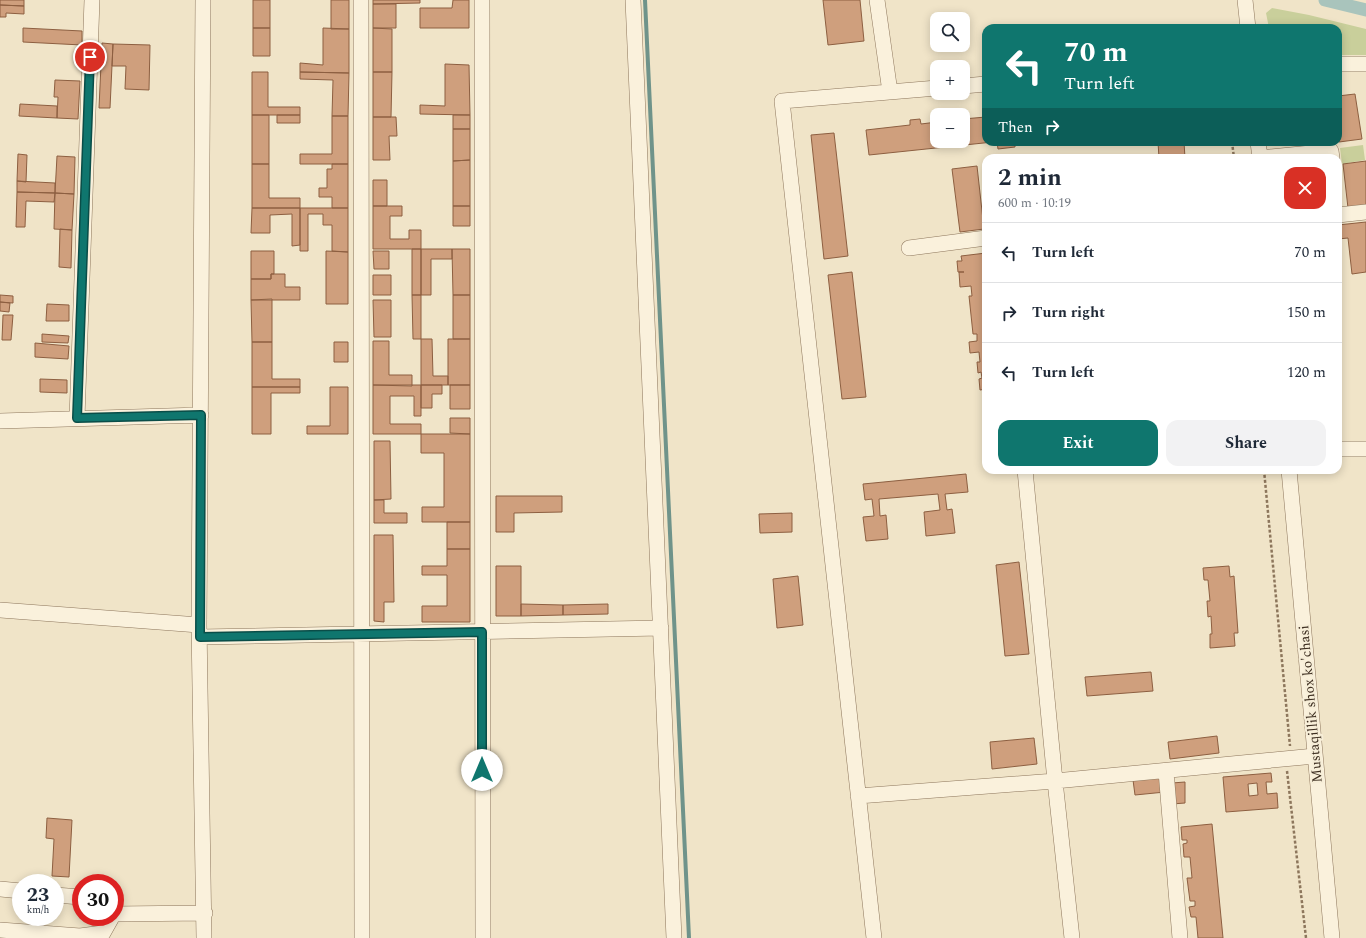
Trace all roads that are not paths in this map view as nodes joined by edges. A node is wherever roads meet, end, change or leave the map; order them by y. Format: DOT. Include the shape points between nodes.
graph roads {
  1 [pos="92,0"];
  2 [pos="203,0"];
  3 [pos="361,0"];
  4 [pos="482,0"];
  5 [pos="633,0"];
  6 [pos="877,0"];
  7 [pos="1245,0"];
  8 [pos="1248,24"];
  9 [pos="1342,64"];
  10 [pos="1366,64"];
  11 [pos="982,84"];
  12 [pos="970,85"];
  13 [pos="930,89"];
  14 [pos="890,92"];
  15 [pos="1301,154"];
  16 [pos="1331,154"];
  17 [pos="1366,212"];
  18 [pos="1342,215"];
  19 [pos="982,239"];
  20 [pos="909,248"];
  21 [pos="201,415"];
  22 [pos="77,418"];
  23 [pos="0,421"];
  24 [pos="1342,449"];
  25 [pos="1366,449"];
  26 [pos="1026,474"];
  27 [pos="1289,474"];
  28 [pos="0,610"];
  29 [pos="661,628"];
  30 [pos="199,631"];
  31 [pos="482,632"];
  32 [pos="362,634"];
  33 [pos="1315,756"];
  34 [pos="1166,771"];
  35 [pos="1055,781"];
  36 [pos="858,796"];
  37 [pos="0,890"];
  38 [pos="12,891"];
  39 [pos="205,913"];
  40 [pos="124,914"];
  41 [pos="107,926"];
  42 [pos="0,930"];
  43 [pos="204,938"];
  44 [pos="362,938"];
  45 [pos="483,938"];
  46 [pos="674,938"];
  47 [pos="874,938"];
  48 [pos="1072,938"];
  49 [pos="1180,938"];
  50 [pos="1332,938"];
  1 -- 22 [label="street"];
  2 -- 21 [label="street"];
  3 -- 32 [label="street"];
  4 -- 31 [label="street"];
  5 -- 29 [label="street"];
  6 -- 14 [label="street"];
  7 -- 8 [label="street"];
  9 -- 10 [label="street"];
  11 -- 12 [label="street"];
  13 -- 14 [label="street"];
  14 -- 36 [label="street" via="782,101"];
  15 -- 16 [label="street" via="1331,151"];
  17 -- 18 [label="street"];
  19 -- 20 [label="street"];
  21 -- 22 [label="street"];
  21 -- 30 [label="street"];
  22 -- 23 [label="street"];
  24 -- 25 [label="street"];
  26 -- 35 [label="street"];
  27 -- 33 [label="street, Mustaqillik shox ko'chasi"];
  28 -- 30 [label="street"];
  29 -- 31 [label="street"];
  29 -- 46 [label="street"];
  30 -- 32 [label="street"];
  30 -- 39 [label="street"];
  31 -- 32 [label="street"];
  31 -- 45 [label="street"];
  32 -- 44 [label="street"];
  33 -- 34 [label="street"];
  33 -- 50 [label="street, Mustaqillik shox ko'chasi"];
  34 -- 35 [label="street"];
  34 -- 49 [label="street"];
  35 -- 36 [label="street"];
  35 -- 48 [label="street"];
  36 -- 47 [label="street"];
  37 -- 38 [label="street"];
  39 -- 40 [label="street"];
  39 -- 43 [label="street"];
  41 -- 42 [label="street" via="103,933 80,936"];
}
